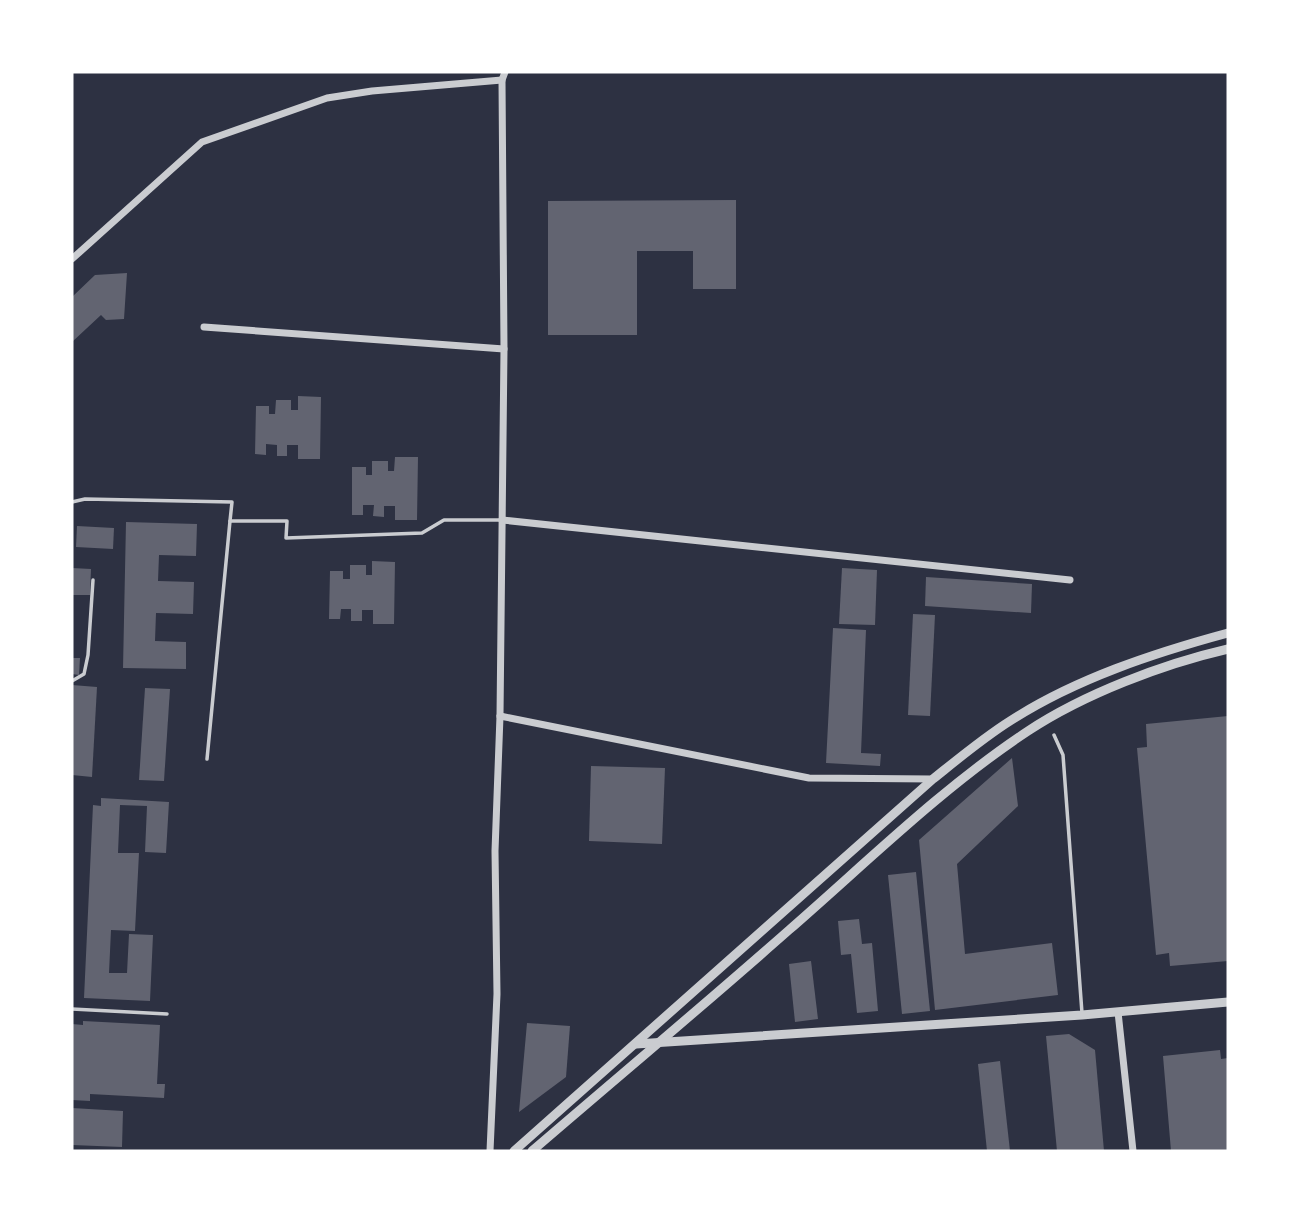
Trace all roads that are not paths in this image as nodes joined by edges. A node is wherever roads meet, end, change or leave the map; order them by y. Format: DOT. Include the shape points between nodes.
graph roads {
  1 [pos="504,76"];
  2 [pos="72,259"];
  3 [pos="204,327"];
  4 [pos="504,349"];
  5 [pos="72,502"];
  6 [pos="502,520"];
  7 [pos="230,521"];
  8 [pos="93,580"];
  9 [pos="1070,580"];
  10 [pos="1228,634"];
  11 [pos="1228,649"];
  12 [pos="72,681"];
  13 [pos="500,716"];
  14 [pos="1054,735"];
  15 [pos="208,760"];
  16 [pos="933,779"];
  17 [pos="1228,1002"];
  18 [pos="72,1009"];
  19 [pos="1118,1012"];
  20 [pos="167,1014"];
  21 [pos="1082,1015"];
  22 [pos="661,1043"];
  23 [pos="636,1044"];
  24 [pos="489,1151"];
  25 [pos="514,1151"];
  26 [pos="533,1151"];
  27 [pos="1133,1151"];
  1 -- 2 [label="street" via="327,98 202,142"];
  1 -- 4 [label="street"];
  3 -- 4 [label="street"];
  4 -- 6 [label="street"];
  5 -- 7 [label="lane" via="232,502"];
  6 -- 7 [label="lane" via="444,520 422,533 297,538 286,538 287,521"];
  6 -- 9 [label="street"];
  6 -- 13 [label="street"];
  7 -- 15 [label="lane"];
  8 -- 12 [label="lane" via="88,655 84,674"];
  10 -- 16 [label="street" via="1058,694 991,733"];
  11 -- 22 [label="street" via="1143,675 1080,702 1005,746"];
  13 -- 16 [label="street" via="809,778"];
  13 -- 24 [label="street" via="495,851 497,994"];
  14 -- 21 [label="lane" via="1063,755"];
  16 -- 23 [label="street"];
  17 -- 19 [label="street"];
  18 -- 20 [label="lane"];
  19 -- 21 [label="street"];
  19 -- 27 [label="street"];
  21 -- 22 [label="street"];
  22 -- 23 [label="street"];
  22 -- 26 [label="street"];
  23 -- 25 [label="street"];
}
